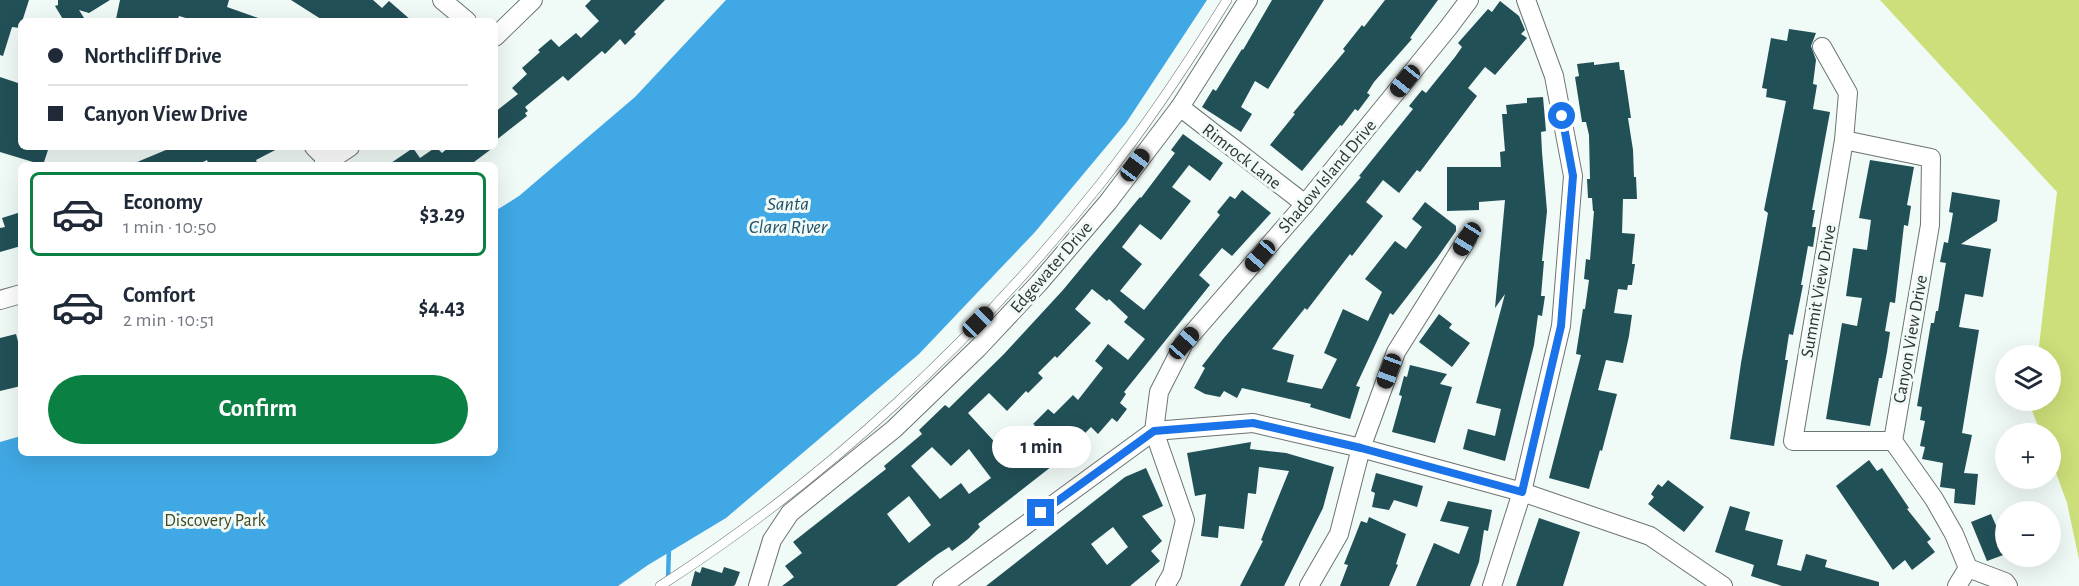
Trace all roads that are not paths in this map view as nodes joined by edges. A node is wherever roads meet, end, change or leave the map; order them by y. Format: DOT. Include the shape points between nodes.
graph roads {
  1 [pos="442,0"];
  2 [pos="533,0"];
  3 [pos="1227,0"];
  4 [pos="1248,0"];
  5 [pos="1469,0"];
  6 [pos="1526,0"];
  7 [pos="463,18"];
  8 [pos="498,34"];
  9 [pos="1822,47"];
  10 [pos="1162,101"];
  11 [pos="1180,107"];
  12 [pos="1844,140"];
  13 [pos="346,150"];
  14 [pos="328,162"];
  15 [pos="1305,204"];
  16 [pos="1467,239"];
  17 [pos="18,295"];
  18 [pos="0,300"];
  19 [pos="1154,431"];
  20 [pos="1893,441"];
  21 [pos="1361,448"];
  22 [pos="1522,492"];
  23 [pos="1968,568"];
  24 [pos="660,586"];
  25 [pos="758,586"];
  26 [pos="942,586"];
  27 [pos="1165,586"];
  28 [pos="1309,586"];
  29 [pos="1492,586"];
  30 [pos="1723,586"];
  31 [pos="1957,586"];
  32 [pos="2008,586"];
  1 -- 7 [label="street"];
  2 -- 8 [label="street"];
  3 -- 10 [label="lane"];
  4 -- 11 [label="street, Edgewater Drive"];
  5 -- 15 [label="street, Shadow Island Drive"];
  6 -- 22 [label="street" via="1554,76 1573,176 1561,326"];
  9 -- 12 [label="street, Summit View Drive" via="1848,93"];
  10 -- 11 [label="lane"];
  10 -- 24 [label="lane" via="1046,249 931,370 791,492"];
  11 -- 15 [label="street, Rimrock Lane"];
  11 -- 25 [label="street, Edgewater Drive" via="1092,220 978,348 894,429 790,513 772,540"];
  12 -- 20 [label="street, Canyon View Drive" via="1931,158 1930,225"];
  12 -- 20 [label="street, Summit View Drive" via="1792,441"];
  13 -- 14 [label="street"];
  15 -- 19 [label="street, Shadow Island Drive" via="1184,343 1158,392"];
  16 -- 21 [label="street" via="1396,352"];
  17 -- 18 [label="street"];
  19 -- 21 [label="street" via="1253,423"];
  19 -- 26 [label="street"];
  19 -- 27 [label="street, Shadow Island Drive" via="1185,520 1172,574"];
  20 -- 23 [label="street" via="1934,499"];
  21 -- 22 [label="street"];
  21 -- 28 [label="street" via="1339,534"];
  22 -- 29 [label="street"];
  22 -- 30 [label="street" via="1650,536"];
  23 -- 31 [label="street"];
  23 -- 32 [label="street"];
}
